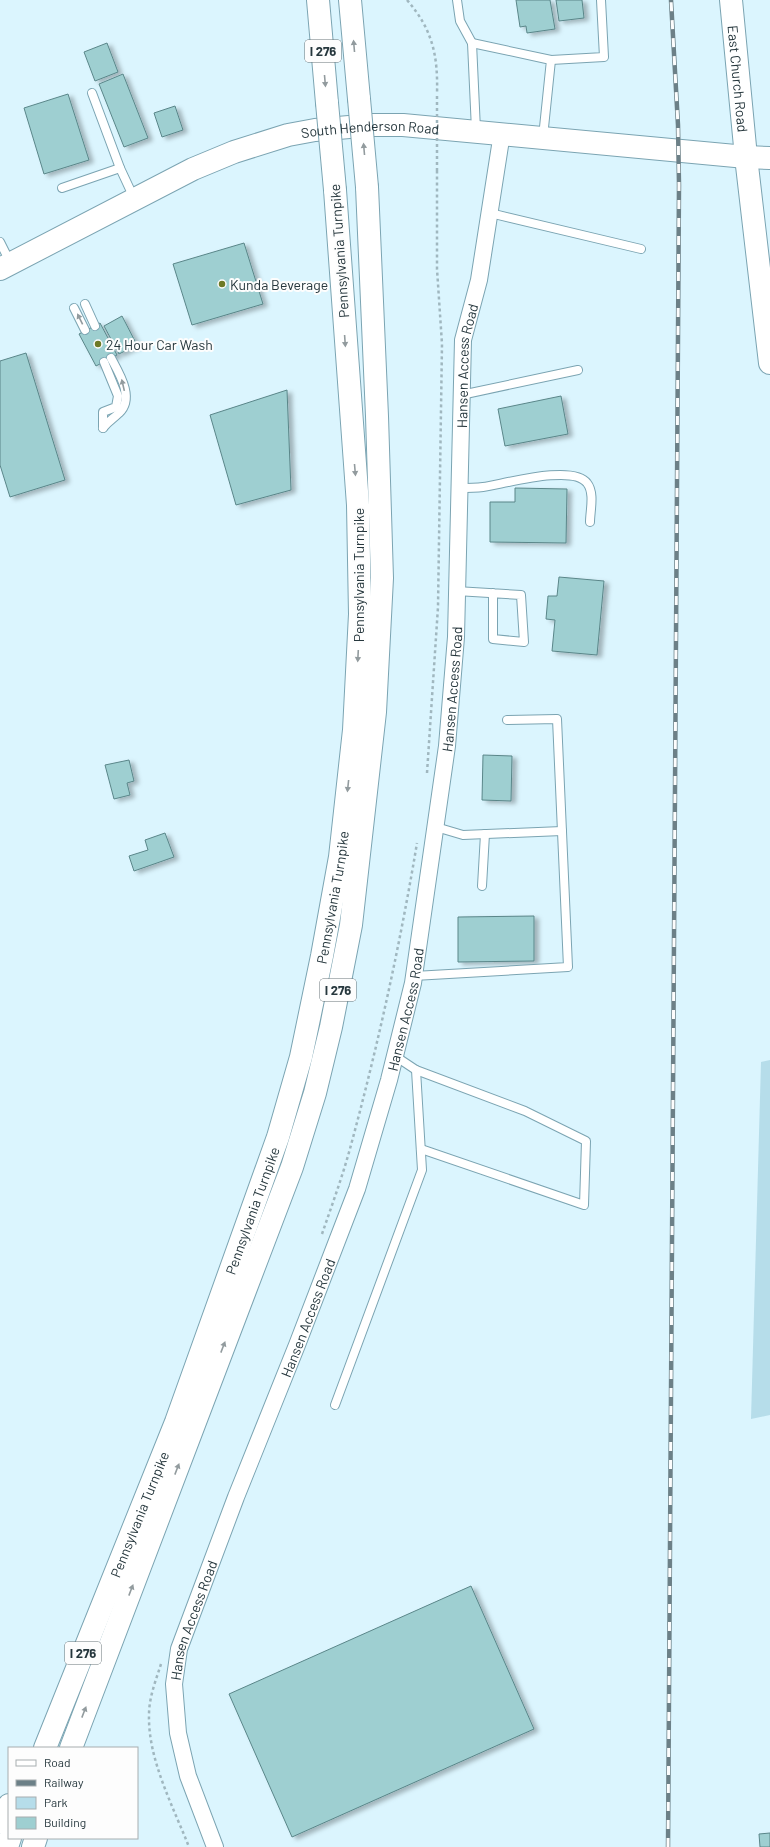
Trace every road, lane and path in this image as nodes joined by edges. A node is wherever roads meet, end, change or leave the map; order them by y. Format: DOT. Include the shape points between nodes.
graph roads {
  1 [pos="318,0"];
  2 [pos="350,0"];
  3 [pos="408,0"];
  4 [pos="457,0"];
  5 [pos="601,0"];
  6 [pos="731,0"];
  7 [pos="472,43"];
  8 [pos="551,60"];
  9 [pos="92,93"];
  10 [pos="476,131"];
  11 [pos="502,133"];
  12 [pos="543,138"];
  13 [pos="746,158"];
  14 [pos="770,158"];
  15 [pos="120,168"];
  16 [pos="437,170"];
  17 [pos="62,188"];
  18 [pos="134,199"];
  19 [pos="490,213"];
  20 [pos="0,242"];
  21 [pos="641,249"];
  22 [pos="5,266"];
  23 [pos="85,304"];
  24 [pos="74,308"];
  25 [pos="95,326"];
  26 [pos="85,330"];
  27 [pos="108,360"];
  28 [pos="770,363"];
  29 [pos="578,370"];
  30 [pos="461,394"];
  31 [pos="103,428"];
  32 [pos="458,488"];
  33 [pos="590,522"];
  34 [pos="456,591"];
  35 [pos="493,593"];
  36 [pos="508,720"];
  37 [pos="436,827"];
  38 [pos="562,831"];
  39 [pos="485,834"];
  40 [pos="482,886"];
  41 [pos="414,976"];
  42 [pos="395,1056"];
  43 [pos="416,1070"];
  44 [pos="421,1149"];
  45 [pos="335,1405"];
  46 [pos="64,1699"];
  47 [pos="40,1747"];
  48 [pos="45,1747"];
  49 [pos="71,1747"];
  50 [pos="8,1807"];
  51 [pos="0,1822"];
  52 [pos="215,1847"];
  1 -- 46 [label="main road, Pennsylvania Turnpike / I 276, one-way, bridge" via="358,505 360,614 354,730 342,841 301,1057 278,1137 176,1422"];
  49 -- 2 [label="main road, Pennsylvania Turnpike / I 276, one-way, bridge" via="292,1167 315,1093 351,925 375,712 382,578 367,187"];
  3 -- 16 [label="path, bridge" via="420,14 438,65"];
  4 -- 7 [label="lane" via="460,21"];
  5 -- 8 [label="lane" via="604,57"];
  6 -- 13 [label="main road, East Church Road"];
  7 -- 8 [label="lane"];
  7 -- 10 [label="lane"];
  8 -- 12 [label="lane"];
  9 -- 15 [label="lane"];
  10 -- 11 [label="main road, South Henderson Road"];
  10 -- 18 [label="main road, South Henderson Road" via="372,125 295,134 214,159"];
  11 -- 12 [label="main road, South Henderson Road"];
  11 -- 19 [label="street, Hansen Access Road"];
  12 -- 13 [label="main road, South Henderson Road"];
  13 -- 14 [label="main road, South Henderson Road"];
  13 -- 28 [label="main road, East Church Road"];
  15 -- 17 [label="lane"];
  15 -- 18 [label="lane"];
  18 -- 22 [label="main road, South Henderson Road"];
  19 -- 21 [label="lane"];
  19 -- 30 [label="street, Hansen Access Road" via="479,280 463,340"];
  20 -- 22 [label="lane"];
  23 -- 25 [label="lane"];
  26 -- 24 [label="lane, one-way"];
  31 -- 27 [label="lane, one-way" via="109,420 120,413 126,399 123,380"];
  29 -- 30 [label="lane"];
  30 -- 32 [label="street, Hansen Access Road"];
  32 -- 33 [label="lane" via="482,487 547,475 581,478 591,492"];
  32 -- 34 [label="street, Hansen Access Road"];
  34 -- 35 [label="lane"];
  34 -- 37 [label="street, Hansen Access Road" via="456,637 447,746"];
  35 -- 35 [label="lane" via="522,595 524,642 493,639"];
  36 -- 38 [label="lane" via="557,719"];
  37 -- 39 [label="lane" via="463,835"];
  37 -- 41 [label="street, Hansen Access Road"];
  38 -- 39 [label="lane"];
  38 -- 41 [label="lane" via="568,967"];
  39 -- 40 [label="lane"];
  41 -- 42 [label="street, Hansen Access Road"];
  42 -- 43 [label="lane"];
  42 -- 52 [label="street, Hansen Access Road" via="356,1188 179,1649 174,1684 178,1732 188,1776"];
  43 -- 44 [label="lane"];
  43 -- 44 [label="lane" via="525,1110 586,1141 584,1205"];
  44 -- 45 [label="lane" via="422,1170"];
  46 -- 47 [label="main road"];
  46 -- 48 [label="main road, Pennsylvania Turnpike / I 276"];
  50 -- 51 [label="main road"];
}
